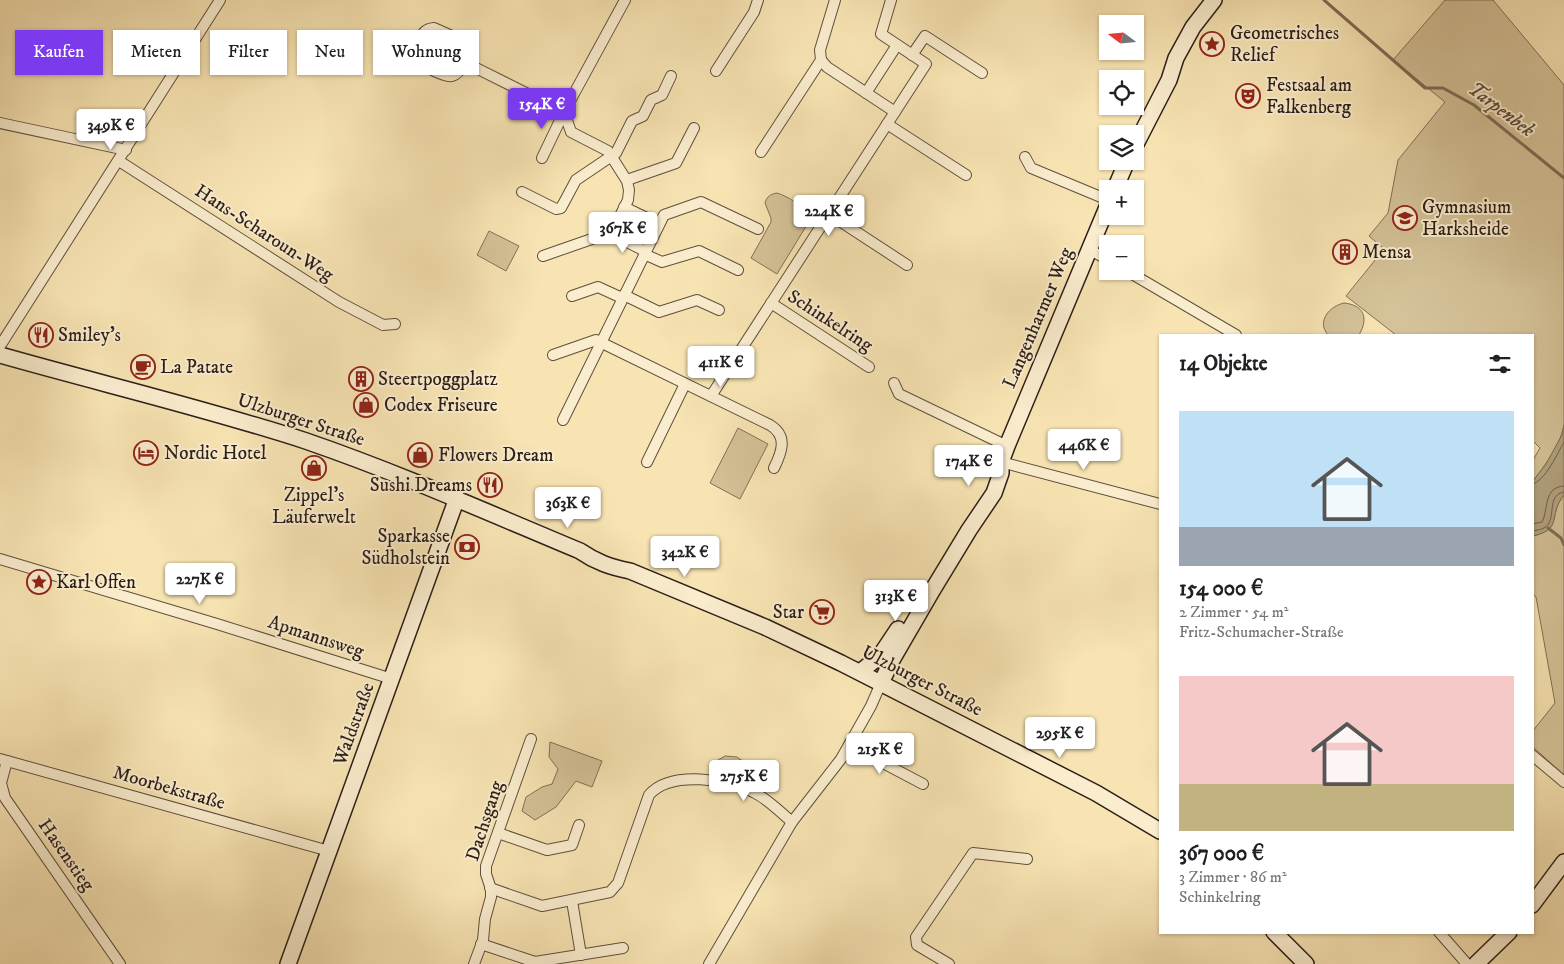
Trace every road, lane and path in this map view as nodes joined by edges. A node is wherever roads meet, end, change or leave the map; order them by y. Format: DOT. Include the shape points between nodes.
graph roads {
  1 [pos="220,0"];
  2 [pos="625,0"];
  3 [pos="758,0"];
  4 [pos="835,0"];
  5 [pos="891,0"];
  6 [pos="1214,1"];
  7 [pos="897,46"];
  8 [pos="912,55"];
  9 [pos="821,60"];
  10 [pos="464,62"];
  11 [pos="479,70"];
  12 [pos="716,72"];
  13 [pos="982,73"];
  14 [pos="671,76"];
  15 [pos="866,93"];
  16 [pos="564,112"];
  17 [pos="895,112"];
  18 [pos="0,122"];
  19 [pos="887,124"];
  20 [pos="694,128"];
  21 [pos="1144,129"];
  22 [pos="126,150"];
  23 [pos="761,152"];
  24 [pos="612,156"];
  25 [pos="1025,157"];
  26 [pos="542,158"];
  27 [pos="119,161"];
  28 [pos="966,175"];
  29 [pos="627,180"];
  30 [pos="522,192"];
  31 [pos="1099,196"];
  32 [pos="624,207"];
  33 [pos="828,214"];
  34 [pos="659,224"];
  35 [pos="1099,225"];
  36 [pos="758,230"];
  37 [pos="611,234"];
  38 [pos="1089,249"];
  39 [pos="645,253"];
  40 [pos="1099,255"];
  41 [pos="543,256"];
  42 [pos="907,265"];
  43 [pos="738,270"];
  44 [pos="1141,280"];
  45 [pos="572,296"];
  46 [pos="623,297"];
  47 [pos="771,303"];
  48 [pos="719,310"];
  49 [pos="395,324"];
  50 [pos="1234,334"];
  51 [pos="601,342"];
  52 [pos="0,346"];
  53 [pos="0,355"];
  54 [pos="553,355"];
  55 [pos="869,367"];
  56 [pos="894,383"];
  57 [pos="685,384"];
  58 [pos="710,396"];
  59 [pos="563,420"];
  60 [pos="1007,446"];
  61 [pos="647,462"];
  62 [pos="1001,462"];
  63 [pos="774,468"];
  64 [pos="456,498"];
  65 [pos="1159,504"];
  66 [pos="0,559"];
  67 [pos="932,591"];
  68 [pos="860,672"];
  69 [pos="392,679"];
  70 [pos="881,683"];
  71 [pos="531,739"];
  72 [pos="849,745"];
  73 [pos="1534,756"];
  74 [pos="4,760"];
  75 [pos="1564,782"];
  76 [pos="923,784"];
  77 [pos="792,822"];
  78 [pos="579,825"];
  79 [pos="1159,830"];
  80 [pos="498,833"];
  81 [pos="329,851"];
  82 [pos="1027,859"];
  83 [pos="1564,862"];
  84 [pos="490,888"];
  85 [pos="572,901"];
  86 [pos="1534,902"];
  87 [pos="1276,934"];
  88 [pos="1441,934"];
  89 [pos="1507,934"];
  90 [pos="481,944"];
  91 [pos="624,948"];
  92 [pos="581,955"];
  93 [pos="120,964"];
  94 [pos="288,964"];
  95 [pos="474,964"];
  96 [pos="709,964"];
  97 [pos="949,964"];
  98 [pos="1306,964"];
  99 [pos="1467,964"];
  100 [pos="1476,964"];
  1 -- 22 [label="street"];
  2 -- 16 [label="street"];
  3 -- 12 [label="street" via="754,12"];
  4 -- 9 [label="street" via="820,50"];
  5 -- 7 [label="street, Schinkelring" via="881,33"];
  6 -- 21 [label="main road" via="1205,24 1169,80"];
  7 -- 8 [label="street, Schinkelring"];
  7 -- 15 [label="street"];
  8 -- 13 [label="street" via="925,36"];
  8 -- 17 [label="street, Schinkelring" via="926,64"];
  9 -- 15 [label="street"];
  9 -- 23 [label="street"];
  10 -- 10 [label="street" via="468,52 464,43 436,28 425,31 414,50 420,63 446,76 457,74"];
  11 -- 16 [label="street"];
  14 -- 24 [label="street" via="662,95 652,100 643,116 632,122"];
  15 -- 17 [label="street"];
  16 -- 24 [label="street" via="571,132"];
  16 -- 26 [label="street"];
  17 -- 19 [label="street, Schinkelring"];
  18 -- 22 [label="street"];
  19 -- 28 [label="street"];
  19 -- 33 [label="street, Schinkelring"];
  20 -- 29 [label="street" via="676,163"];
  22 -- 27 [label="street"];
  24 -- 29 [label="street"];
  24 -- 30 [label="street" via="576,180 560,209"];
  25 -- 31 [label="street" via="1031,168"];
  27 -- 49 [label="street, Hans-Scharoun-Weg" via="340,302 384,326"];
  27 -- 52 [label="street"];
  29 -- 32 [label="street" via="629,192"];
  32 -- 34 [label="street"];
  32 -- 37 [label="street"];
  33 -- 42 [label="street"];
  33 -- 47 [label="street, Schinkelring"];
  34 -- 36 [label="street" via="664,214 702,202"];
  34 -- 39 [label="street"];
  35 -- 38 [label="main road, Langenharmer Weg"];
  37 -- 39 [label="street"];
  37 -- 41 [label="street"];
  38 -- 40 [label="street"];
  38 -- 60 [label="main road, Langenharmer Weg"];
  39 -- 43 [label="street" via="661,262 698,250"];
  39 -- 46 [label="street"];
  44 -- 50 [label="street"];
  45 -- 46 [label="street" via="598,287"];
  46 -- 48 [label="street" via="658,312 697,300"];
  46 -- 51 [label="street"];
  47 -- 55 [label="street, Schinkelring"];
  47 -- 58 [label="street, Schinkelring"];
  51 -- 54 [label="street" via="596,340"];
  51 -- 57 [label="street"];
  51 -- 59 [label="street"];
  53 -- 64 [label="main road, Ulzburger Straße" via="260,427"];
  56 -- 60 [label="street" via="899,394"];
  57 -- 58 [label="street"];
  57 -- 61 [label="street"];
  58 -- 63 [label="street" via="777,431 782,446"];
  60 -- 62 [label="main road, Langenharmer Weg"];
  62 -- 65 [label="street"];
  62 -- 67 [label="main road, Langenharmer Weg" via="994,492"];
  64 -- 68 [label="main road, Ulzburger Straße" via="580,551 615,560 630,571 765,627"];
  64 -- 69 [label="main road, Waldstraße"];
  66 -- 69 [label="street, Apmannsweg"];
  67 -- 68 [label="main road, Langenharmer Weg" via="912,607 880,656"];
  67 -- 70 [label="main road, Langenharmer Weg"];
  68 -- 70 [label="main road, Ulzburger Straße"];
  69 -- 81 [label="main road, Waldstraße"];
  70 -- 72 [label="street, Langenharmer Weg"];
  70 -- 79 [label="main road, Ulzburger Straße" via="1096,793"];
  71 -- 80 [label="street, Dachsgang"];
  72 -- 76 [label="street"];
  72 -- 77 [label="street, Langenharmer Weg"];
  73 -- 75 [label="street"];
  74 -- 81 [label="street, Moorbekstraße"];
  74 -- 93 [label="street, Hasenstieg" via="1,788 5,798"];
  77 -- 85 [label="street" via="755,793 725,782 673,781 649,795 616,887 606,894"];
  77 -- 96 [label="street, Langenharmer Weg"];
  78 -- 80 [label="street" via="572,845 547,850"];
  80 -- 84 [label="street, Dachsgang" via="486,868"];
  81 -- 94 [label="main road, Waldstraße"];
  82 -- 97 [label="street" via="973,852 916,937 917,945"];
  83 -- 86 [label="main road"];
  84 -- 85 [label="street" via="540,906"];
  84 -- 90 [label="street, Dachsgang"];
  85 -- 92 [label="street"];
  87 -- 98 [label="main road"];
  88 -- 99 [label="street"];
  89 -- 100 [label="main road"];
  90 -- 92 [label="street" via="535,962"];
  90 -- 95 [label="street, Dachsgang"];
  91 -- 92 [label="street"];
}
